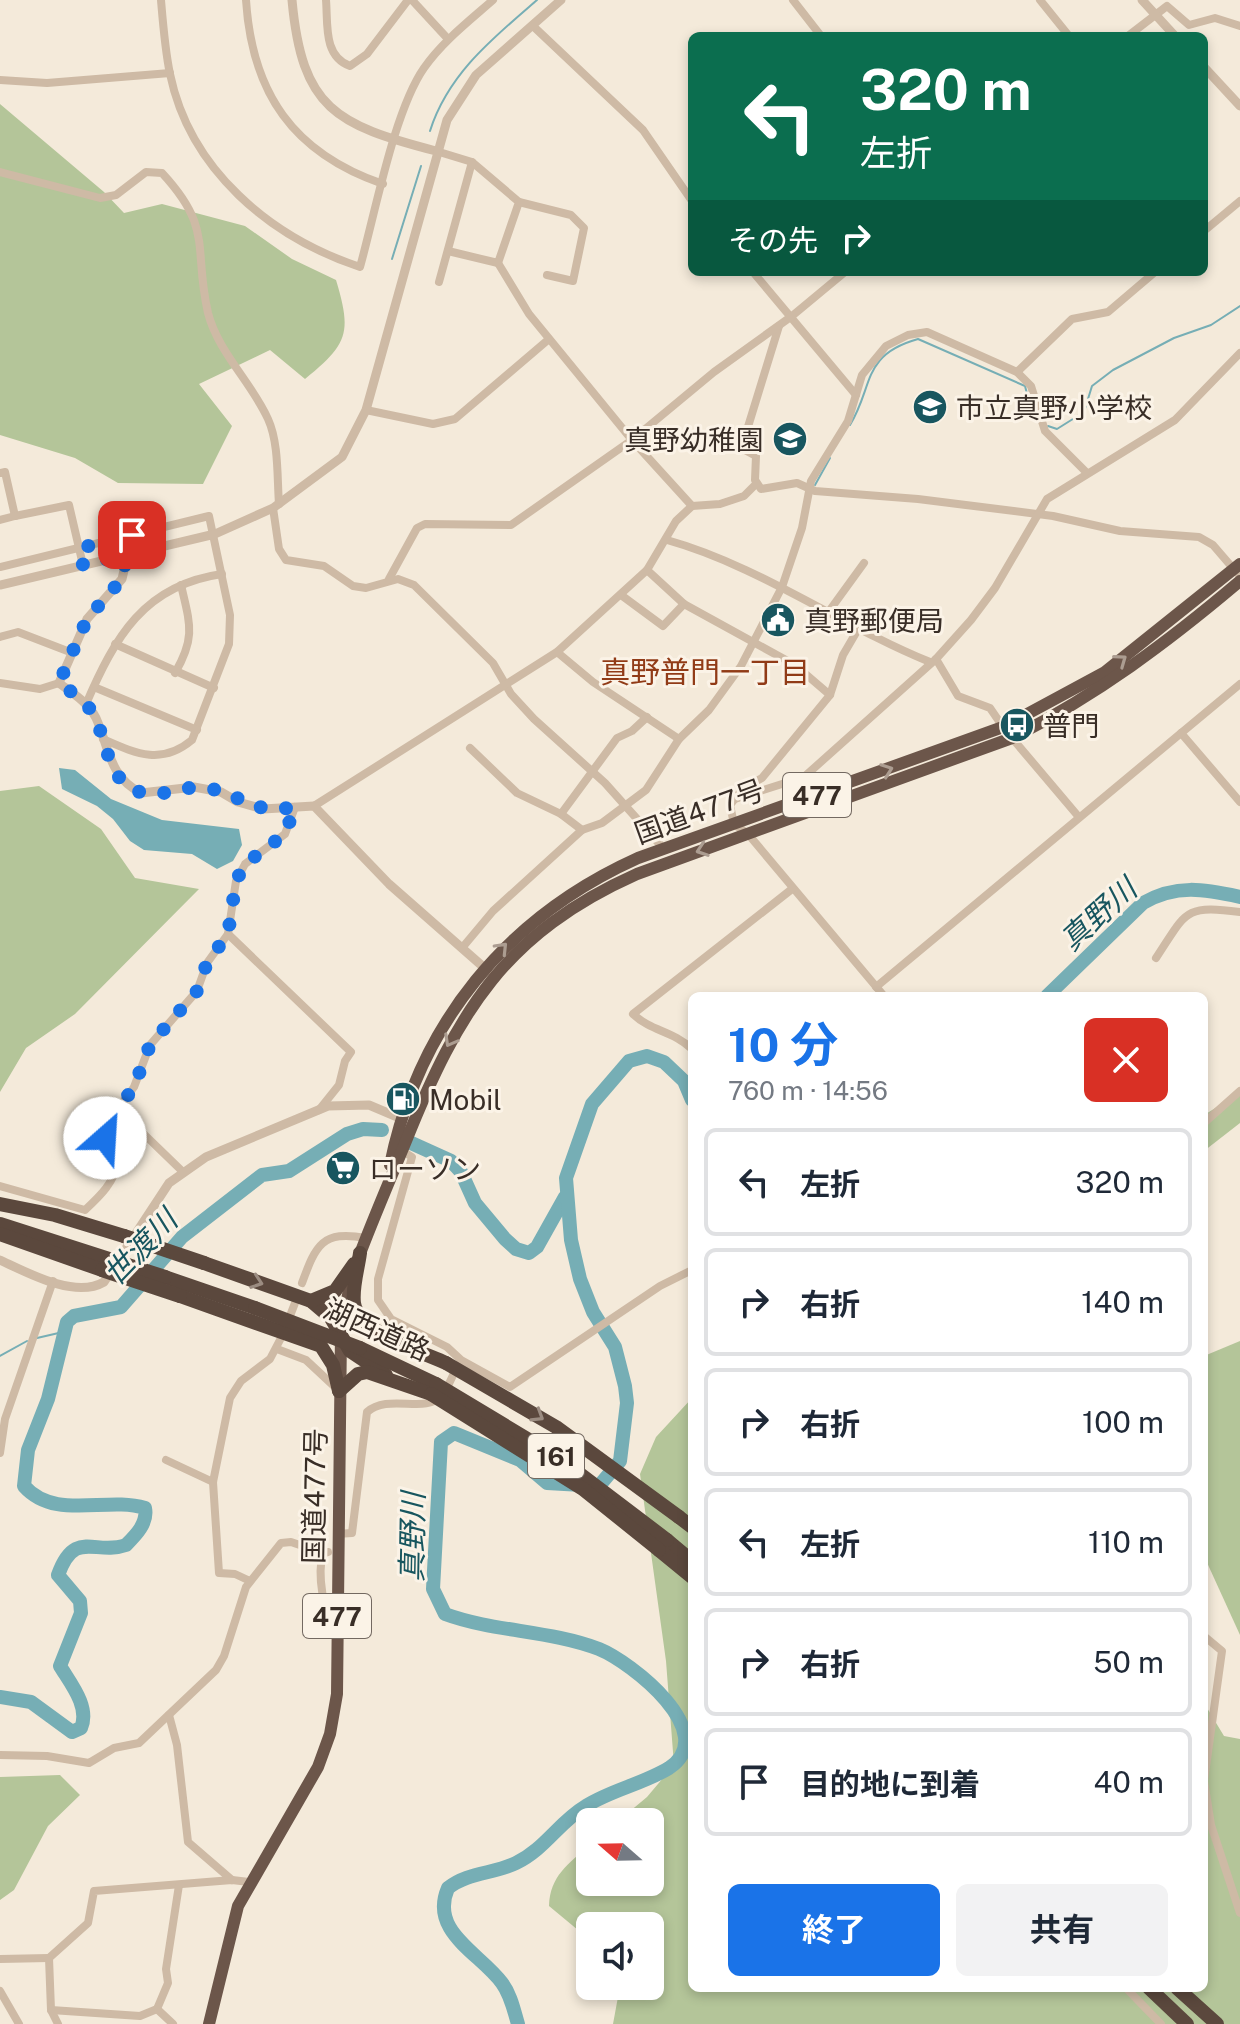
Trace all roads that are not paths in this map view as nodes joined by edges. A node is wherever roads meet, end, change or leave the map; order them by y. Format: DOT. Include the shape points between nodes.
graph roads {
  1 [pos="161,0"];
  2 [pos="246,0"];
  3 [pos="292,0"];
  4 [pos="326,0"];
  5 [pos="410,0"];
  6 [pos="493,0"];
  7 [pos="561,0"];
  8 [pos="793,0"];
  9 [pos="1040,0"];
  10 [pos="1142,0"];
  11 [pos="1155,14"];
  12 [pos="533,26"];
  13 [pos="1240,26"];
  14 [pos="818,32"];
  15 [pos="1066,32"];
  16 [pos="1133,32"];
  17 [pos="1171,32"];
  18 [pos="448,39"];
  19 [pos="1208,71"];
  20 [pos="170,73"];
  21 [pos="0,80"];
  22 [pos="1240,106"];
  23 [pos="395,141"];
  24 [pos="436,151"];
  25 [pos="472,162"];
  26 [pos="0,172"];
  27 [pos="383,184"];
  28 [pos="688,195"];
  29 [pos="1240,201"];
  30 [pos="519,202"];
  31 [pos="1208,228"];
  32 [pos="448,251"];
  33 [pos="498,263"];
  34 [pos="547,275"];
  35 [pos="757,276"];
  36 [pos="840,276"];
  37 [pos="1150,276"];
  38 [pos="439,282"];
  39 [pos="792,316"];
  40 [pos="779,326"];
  41 [pos="549,339"];
  42 [pos="1240,353"];
  43 [pos="1017,372"];
  44 [pos="856,395"];
  45 [pos="366,410"];
  46 [pos="632,440"];
  47 [pos="1086,472"];
  48 [pos="0,473"];
  49 [pos="756,484"];
  50 [pos="809,487"];
  51 [pos="276,506"];
  52 [pos="692,506"];
  53 [pos="1037,515"];
  54 [pos="15,516"];
  55 [pos="0,520"];
  56 [pos="215,534"];
  57 [pos="667,540"];
  58 [pos="80,548"];
  59 [pos="122,556"];
  60 [pos="864,563"];
  61 [pos="83,565"];
  62 [pos="0,567"];
  63 [pos="647,570"];
  64 [pos="1238,572"];
  65 [pos="222,574"];
  66 [pos="389,579"];
  67 [pos="0,585"];
  68 [pos="181,585"];
  69 [pos="782,587"];
  70 [pos="621,595"];
  71 [pos="684,604"];
  72 [pos="827,614"];
  73 [pos="857,631"];
  74 [pos="0,637"];
  75 [pos="115,644"];
  76 [pos="754,644"];
  77 [pos="70,652"];
  78 [pos="557,652"];
  79 [pos="933,661"];
  80 [pos="175,673"];
  81 [pos="0,683"];
  82 [pos="59,683"];
  83 [pos="505,684"];
  84 [pos="1240,684"];
  85 [pos="94,687"];
  86 [pos="214,688"];
  87 [pos="830,695"];
  88 [pos="86,704"];
  89 [pos="647,717"];
  90 [pos="197,730"];
  91 [pos="1008,732"];
  92 [pos="1181,733"];
  93 [pos="103,739"];
  94 [pos="679,739"];
  95 [pos="470,748"];
  96 [pos="594,772"];
  97 [pos="735,799"];
  98 [pos="1240,802"];
  99 [pos="625,804"];
  100 [pos="314,806"];
  101 [pos="295,807"];
  102 [pos="561,814"];
  103 [pos="1078,816"];
  104 [pos="734,824"];
  105 [pos="582,830"];
  106 [pos="748,834"];
  107 [pos="663,848"];
  108 [pos="792,889"];
  109 [pos="1240,912"];
  110 [pos="228,934"];
  111 [pos="462,948"];
  112 [pos="1156,958"];
  113 [pos="488,972"];
  114 [pos="876,987"];
  115 [pos="880,992"];
  116 [pos="688,1046"];
  117 [pos="1240,1091"];
  118 [pos="118,1109"];
  119 [pos="318,1110"];
  120 [pos="402,1119"];
  121 [pos="1208,1119"];
  122 [pos="398,1147"];
  123 [pos="182,1171"];
  124 [pos="0,1186"];
  125 [pos="0,1204"];
  126 [pos="0,1224"];
  127 [pos="0,1234"];
  128 [pos="366,1238"];
  129 [pos="360,1253"];
  130 [pos="0,1260"];
  131 [pos="106,1264"];
  132 [pos="688,1272"];
  133 [pos="53,1281"];
  134 [pos="302,1283"];
  135 [pos="311,1301"];
  136 [pos="295,1303"];
  137 [pos="286,1326"];
  138 [pos="378,1331"];
  139 [pos="281,1338"];
  140 [pos="306,1339"];
  141 [pos="347,1345"];
  142 [pos="277,1349"];
  143 [pos="454,1361"];
  144 [pos="386,1375"];
  145 [pos="434,1389"];
  146 [pos="339,1391"];
  147 [pos="0,1453"];
  148 [pos="166,1460"];
  149 [pos="213,1482"];
  150 [pos="688,1524"];
  151 [pos="337,1534"];
  152 [pos="663,1545"];
  153 [pos="330,1553"];
  154 [pos="688,1559"];
  155 [pos="688,1573"];
  156 [pos="250,1581"];
  157 [pos="1208,1639"];
  158 [pos="169,1715"];
  159 [pos="1208,1752"];
  160 [pos="0,1755"];
  161 [pos="1208,1806"];
  162 [pos="232,1880"];
  163 [pos="249,1882"];
  164 [pos="179,1885"];
  165 [pos="1240,1913"];
  166 [pos="49,1958"];
  167 [pos="0,1959"];
  168 [pos="0,1991"];
  169 [pos="1130,1992"];
  170 [pos="1153,1992"];
  171 [pos="1181,1992"];
  172 [pos="157,2009"];
  173 [pos="51,2010"];
  174 [pos="19,2024"];
  175 [pos="58,2024"];
  176 [pos="173,2024"];
  177 [pos="209,2024"];
  178 [pos="1161,2024"];
  179 [pos="1187,2024"];
  180 [pos="1217,2024"];
  1 -- 20 [label="street"];
  2 -- 27 [label="street" via="255,63 280,112 323,157"];
  3 -- 23 [label="street" via="296,43 313,88 344,119"];
  4 -- 5 [label="street" via="329,42 334,55 350,66 367,54"];
  5 -- 18 [label="street"];
  6 -- 18 [label="street"];
  7 -- 12 [label="street"];
  8 -- 14 [label="street"];
  9 -- 15 [label="street"];
  10 -- 11 [label="street"];
  11 -- 13 [label="street" via="1167,6 1189,25 1215,18"];
  11 -- 16 [label="street"];
  11 -- 17 [label="street"];
  12 -- 24 [label="street" via="460,95"];
  12 -- 28 [label="street" via="643,130"];
  18 -- 23 [label="street" via="423,69"];
  19 -- 22 [label="street"];
  20 -- 21 [label="street" via="47,83"];
  20 -- 27 [label="street" via="186,122 227,184 250,208 319,253 360,267"];
  23 -- 24 [label="street"];
  23 -- 27 [label="street"];
  24 -- 25 [label="street"];
  24 -- 45 [label="street"];
  25 -- 30 [label="street"];
  25 -- 32 [label="street"];
  26 -- 51 [label="street" via="100,198 116,195 146,172 162,173 175,187 198,225 208,314 272,429"];
  29 -- 31 [label="street"];
  30 -- 33 [label="street"];
  30 -- 34 [label="street" via="571,215 584,228 573,281"];
  32 -- 33 [label="street"];
  32 -- 38 [label="street"];
  33 -- 41 [label="street"];
  35 -- 39 [label="street"];
  36 -- 39 [label="street"];
  37 -- 43 [label="street" via="1108,312 1072,319"];
  39 -- 40 [label="street"];
  39 -- 44 [label="street"];
  40 -- 46 [label="street"];
  40 -- 49 [label="street" via="743,443 743,449 756,456"];
  41 -- 45 [label="street" via="455,419 433,424"];
  41 -- 46 [label="street"];
  42 -- 47 [label="street" via="1175,420"];
  43 -- 44 [label="street" via="927,332 886,346 862,375"];
  43 -- 47 [label="street" via="1031,386 1045,431"];
  44 -- 50 [label="street" via="848,421"];
  45 -- 51 [label="street" via="342,457"];
  46 -- 52 [label="street"];
  46 -- 66 [label="street" via="511,525 417,528"];
  47 -- 53 [label="street" via="1047,499"];
  48 -- 54 [label="street" via="5,472"];
  49 -- 50 [label="street" via="761,489 797,483"];
  49 -- 52 [label="street" via="744,496"];
  50 -- 53 [label="street"];
  50 -- 69 [label="street"];
  51 -- 56 [label="street"];
  51 -- 66 [label="street" via="279,549 286,560 324,566 353,586 366,588"];
  52 -- 57 [label="street" via="676,521"];
  53 -- 64 [label="street" via="1120,531 1199,537"];
  53 -- 79 [label="street" via="995,588"];
  54 -- 55 [label="street"];
  54 -- 58 [label="street" via="69,505"];
  56 -- 58 [label="street" via="209,516"];
  56 -- 59 [label="street"];
  56 -- 65 [label="street"];
  57 -- 63 [label="street"];
  57 -- 69 [label="street"];
  58 -- 61 [label="street"];
  58 -- 62 [label="street"];
  59 -- 61 [label="street"];
  59 -- 77 [label="street" via="122,579 87,619"];
  60 -- 72 [label="street"];
  61 -- 67 [label="street"];
  63 -- 70 [label="street"];
  63 -- 71 [label="street"];
  64 -- 91 [label="highway, 国道477号 / 477" via="1105,672"];
  65 -- 68 [label="street"];
  65 -- 86 [label="street" via="229,644"];
  66 -- 83 [label="street" via="414,585 493,663"];
  68 -- 75 [label="street" via="139,612"];
  68 -- 80 [label="street" via="191,629 189,649"];
  69 -- 72 [label="street"];
  69 -- 76 [label="street"];
  70 -- 71 [label="street" via="663,626"];
  70 -- 78 [label="street"];
  71 -- 76 [label="street"];
  72 -- 73 [label="street"];
  73 -- 79 [label="street"];
  73 -- 87 [label="street"];
  74 -- 77 [label="street" via="18,632"];
  75 -- 80 [label="street"];
  75 -- 85 [label="street"];
  76 -- 87 [label="street" via="795,665"];
  76 -- 94 [label="street" via="709,710"];
  77 -- 82 [label="street"];
  78 -- 83 [label="street"];
  78 -- 89 [label="street"];
  79 -- 91 [label="street" via="958,696 990,708"];
  79 -- 97 [label="street" via="804,777"];
  80 -- 86 [label="street"];
  81 -- 82 [label="street" via="40,689"];
  82 -- 88 [label="street"];
  83 -- 96 [label="street" via="534,719"];
  83 -- 100 [label="street"];
  84 -- 92 [label="street"];
  85 -- 88 [label="street"];
  85 -- 90 [label="street"];
  86 -- 90 [label="street"];
  87 -- 97 [label="street" via="762,778"];
  88 -- 93 [label="street"];
  89 -- 94 [label="street"];
  89 -- 96 [label="street" via="617,738"];
  90 -- 93 [label="street" via="181,750 145,757"];
  91 -- 103 [label="street"];
  104 -- 91 [label="highway, 国道477号 / 477, one-way"];
  91 -- 106 [label="highway, 国道477号 / 477"];
  92 -- 98 [label="street"];
  92 -- 103 [label="street"];
  93 -- 101 [label="street" via="121,779 141,793 194,787 221,792 251,807"];
  94 -- 99 [label="street" via="646,790"];
  95 -- 102 [label="street" via="517,793"];
  96 -- 99 [label="street"];
  96 -- 102 [label="street"];
  97 -- 104 [label="street" via="730,805"];
  99 -- 105 [label="street" via="602,823"];
  99 -- 107 [label="street"];
  100 -- 101 [label="street"];
  100 -- 111 [label="street" via="389,884"];
  101 -- 110 [label="street" via="285,834 245,864 236,881"];
  102 -- 105 [label="street"];
  103 -- 114 [label="street"];
  104 -- 106 [label="street"];
  104 -- 107 [label="highway, 国道477号 / 477"];
  105 -- 111 [label="street" via="493,911"];
  106 -- 108 [label="street"];
  106 -- 113 [label="highway, 国道477号 / 477, one-way" via="647,870 587,899"];
  113 -- 107 [label="highway, 国道477号 / 477, one-way" via="524,927 564,897"];
  108 -- 114 [label="street"];
  108 -- 116 [label="street" via="633,1014 647,1027 671,1032"];
  109 -- 112 [label="street" via="1201,907 1184,916"];
  110 -- 118 [label="street" via="207,963 197,991 150,1045 134,1087"];
  110 -- 119 [label="street" via="351,1052 339,1085"];
  111 -- 113 [label="street"];
  113 -- 120 [label="highway, 国道477号 / 477" via="437,1039"];
  113 -- 122 [label="highway, 国道477号 / 477, one-way"];
  114 -- 115 [label="street"];
  117 -- 121 [label="street"];
  118 -- 123 [label="street"];
  118 -- 124 [label="street" via="105,1127 115,1168 100,1197 85,1210"];
  119 -- 120 [label="street" via="369,1105"];
  119 -- 123 [label="street"];
  120 -- 122 [label="highway, 国道477号 / 477"];
  122 -- 128 [label="highway, 国道477号 / 477"];
  122 -- 143 [label="street" via="412,1157 384,1252 378,1300 391,1319 447,1347"];
  123 -- 133 [label="street" via="157,1199 104,1282 94,1288"];
  125 -- 135 [label="highway, one-way, bridge" via="124,1236"];
  126 -- 131 [label="highway, 湖西道路"];
  127 -- 131 [label="highway"];
  128 -- 129 [label="highway, 国道477号 / 477"];
  128 -- 134 [label="street" via="342,1233 328,1238 317,1249"];
  129 -- 135 [label="highway" via="340,1287"];
  129 -- 138 [label="highway" via="354,1302 360,1318"];
  129 -- 141 [label="highway, 国道477号 / 477" via="347,1292"];
  130 -- 133 [label="street"];
  131 -- 140 [label="highway, bridge"];
  131 -- 141 [label="highway, 湖西道路, bridge" via="165,1277"];
  132 -- 143 [label="street" via="510,1387"];
  133 -- 147 [label="street" via="5,1419"];
  135 -- 141 [label="highway"];
  136 -- 137 [label="street"];
  138 -- 141 [label="highway" via="359,1333"];
  138 -- 143 [label="highway"];
  139 -- 142 [label="street"];
  140 -- 141 [label="highway"];
  140 -- 146 [label="highway" via="329,1356"];
  141 -- 144 [label="highway"];
  141 -- 145 [label="highway, 湖西道路"];
  141 -- 146 [label="highway, 国道477号 / 477"];
  142 -- 146 [label="street" via="306,1360"];
  142 -- 149 [label="street" via="230,1398"];
  143 -- 150 [label="highway, one-way, bridge" via="556,1427"];
  143 -- 151 [label="street" via="441,1396 432,1403 384,1403 367,1412 352,1533"];
  144 -- 145 [label="highway"];
  144 -- 146 [label="highway" via="363,1372"];
  145 -- 152 [label="highway, bridge"];
  146 -- 151 [label="highway, 国道477号 / 477"];
  148 -- 149 [label="street"];
  149 -- 156 [label="street" via="219,1573"];
  151 -- 153 [label="highway, 国道477号 / 477"];
  152 -- 154 [label="highway"];
  152 -- 155 [label="highway"];
  153 -- 156 [label="street" via="281,1543"];
  153 -- 163 [label="highway, 国道477号 / 477" via="337,1632 337,1694 330,1734 318,1767"];
  156 -- 158 [label="street" via="216,1670"];
  157 -- 159 [label="street" via="1222,1651"];
  158 -- 160 [label="street" via="139,1743 114,1748 89,1763"];
  158 -- 162 [label="street" via="188,1842"];
  161 -- 165 [label="street"];
  162 -- 163 [label="street"];
  162 -- 164 [label="street"];
  163 -- 177 [label="highway, 国道477号 / 477" via="228,1933"];
  164 -- 166 [label="street" via="94,1891 88,1923"];
  164 -- 172 [label="street" via="168,1983"];
  166 -- 167 [label="street"];
  166 -- 173 [label="street"];
  168 -- 174 [label="street"];
  169 -- 178 [label="street"];
  170 -- 179 [label="highway"];
  171 -- 180 [label="highway"];
  172 -- 173 [label="street" via="140,2016"];
  172 -- 176 [label="street"];
  173 -- 175 [label="street"];
}
